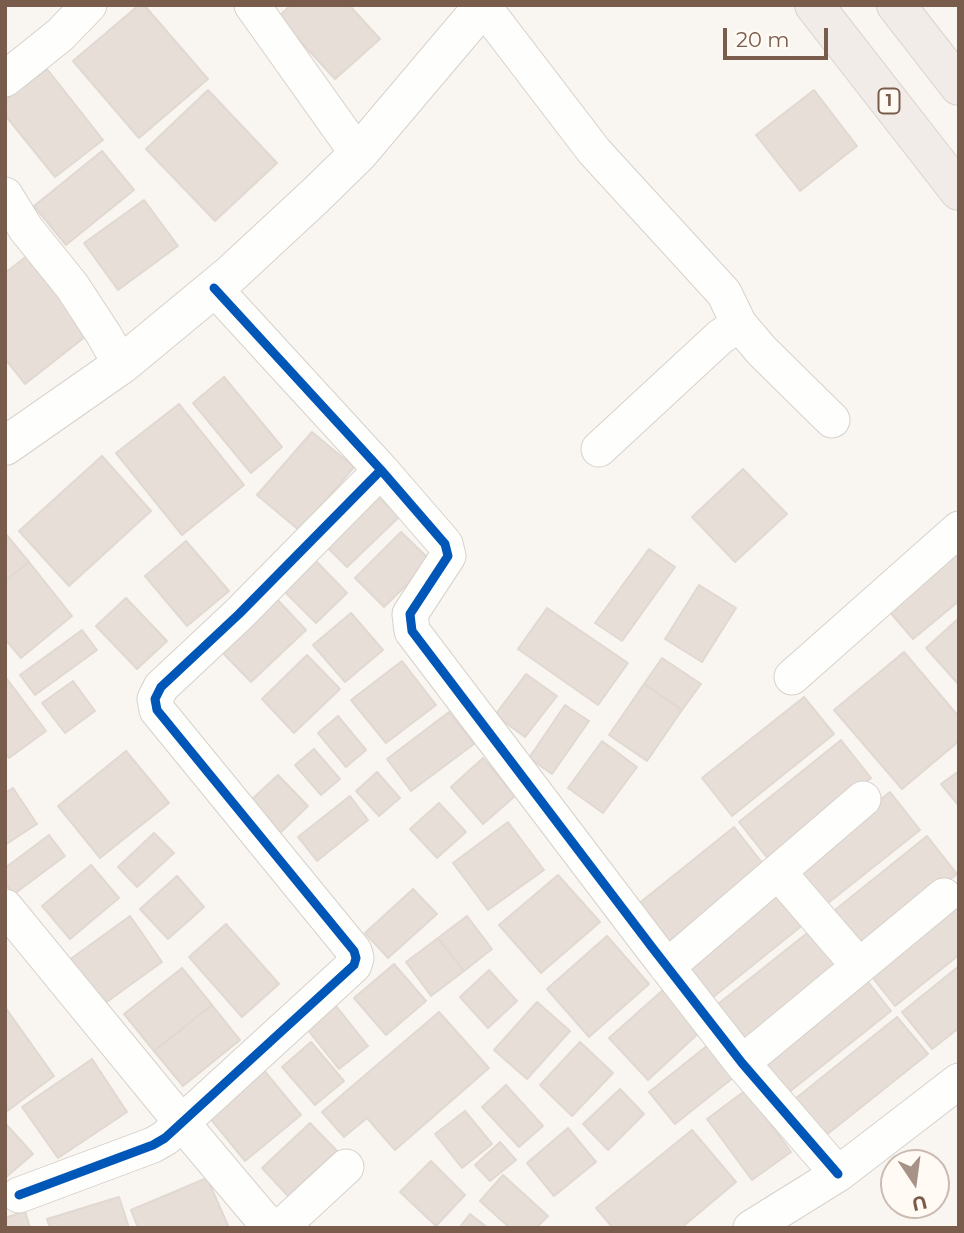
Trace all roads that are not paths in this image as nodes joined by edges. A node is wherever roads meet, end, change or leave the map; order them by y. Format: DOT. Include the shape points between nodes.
graph roads {
  1 [pos="89,5"];
  2 [pos="252,5"];
  3 [pos="814,5"];
  4 [pos="896,5"];
  5 [pos="484,6"];
  6 [pos="5,79"];
  7 [pos="959,86"];
  8 [pos="358,154"];
  9 [pos="959,191"];
  10 [pos="5,195"];
  11 [pos="214,288"];
  12 [pos="739,324"];
  13 [pos="121,365"];
  14 [pos="832,420"];
  15 [pos="5,446"];
  16 [pos="599,449"];
  17 [pos="381,470"];
  18 [pos="959,529"];
  19 [pos="792,677"];
  20 [pos="863,799"];
  21 [pos="778,872"];
  22 [pos="944,896"];
  23 [pos="5,907"];
  24 [pos="859,966"];
  25 [pos="667,967"];
  26 [pos="742,1063"];
  27 [pos="959,1081"];
  28 [pos="182,1123"];
  29 [pos="346,1167"];
  30 [pos="838,1174"];
  31 [pos="19,1195"];
  32 [pos="751,1228"];
  1 -- 6 [label="street"];
  2 -- 8 [label="street"];
  3 -- 9 [label="highway, 1"];
  4 -- 7 [label="highway"];
  5 -- 8 [label="street"];
  5 -- 12 [label="street" via="594,151 724,293"];
  8 -- 11 [label="street"];
  10 -- 13 [label="street" via="72,286"];
  11 -- 13 [label="street"];
  11 -- 17 [label="street"];
  12 -- 14 [label="street"];
  12 -- 16 [label="street"];
  13 -- 15 [label="street"];
  17 -- 25 [label="street" via="445,544 448,556 410,614 412,631"];
  17 -- 28 [label="street" via="161,687 155,699 157,709 356,958 355,965"];
  18 -- 19 [label="street"];
  20 -- 21 [label="street"];
  21 -- 24 [label="street"];
  21 -- 25 [label="street"];
  22 -- 24 [label="street"];
  23 -- 28 [label="street"];
  24 -- 26 [label="street"];
  25 -- 26 [label="street"];
  26 -- 30 [label="street"];
  27 -- 30 [label="street"];
  28 -- 29 [label="street" via="262,1218 275,1226 282,1226"];
  28 -- 31 [label="street" via="153,1145"];
  30 -- 32 [label="street"];
}
